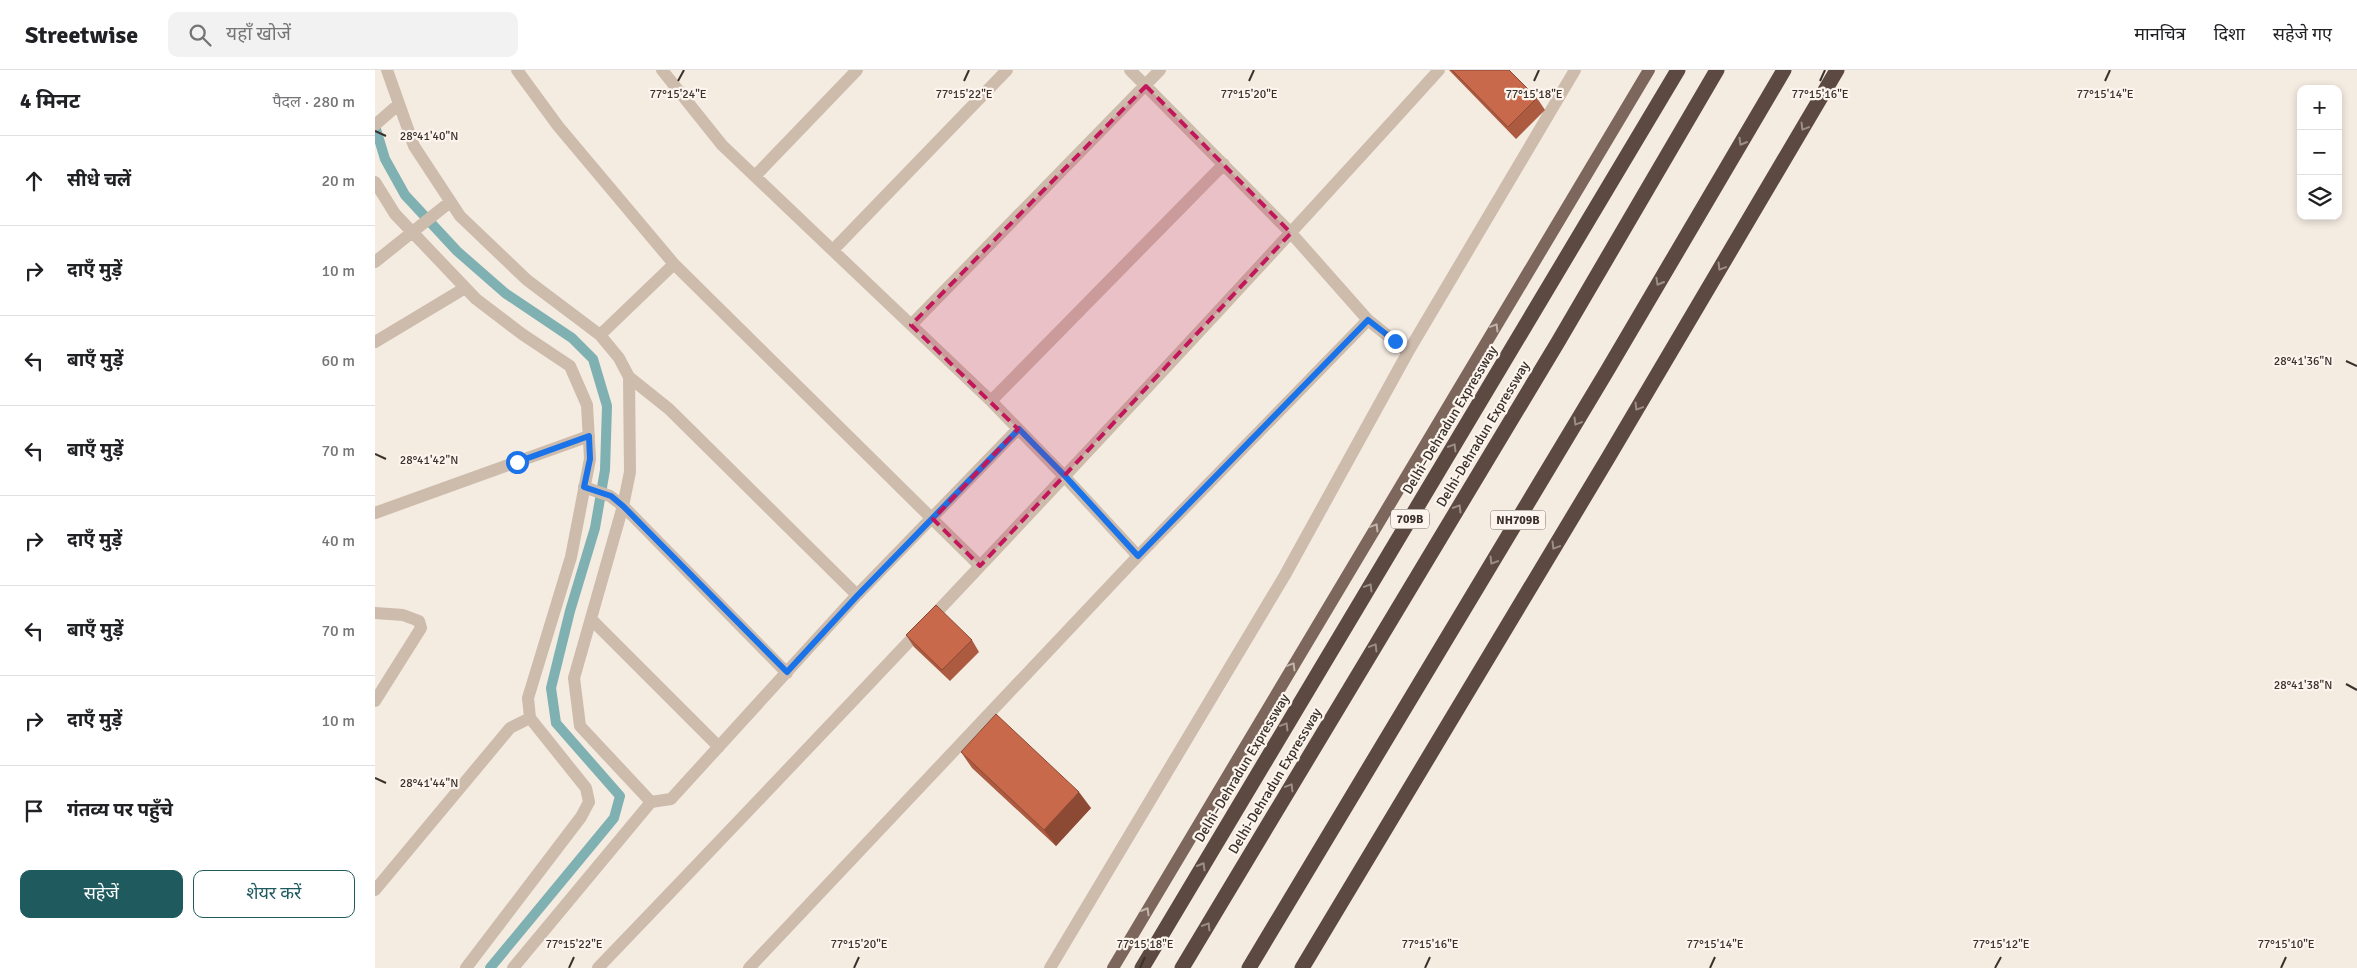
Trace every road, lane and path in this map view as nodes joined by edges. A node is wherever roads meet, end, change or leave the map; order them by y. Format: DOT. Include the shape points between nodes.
graph roads {
  1 [pos="517,70"];
  2 [pos="662,70"];
  3 [pos="857,70"];
  4 [pos="1007,70"];
  5 [pos="1130,70"];
  6 [pos="1160,70"];
  7 [pos="1439,70"];
  8 [pos="1575,70"];
  9 [pos="1649,70"];
  10 [pos="1678,70"];
  11 [pos="1717,70"];
  12 [pos="1784,70"];
  13 [pos="1837,70"];
  14 [pos="390,72"];
  15 [pos="1146,86"];
  16 [pos="399,104"];
  17 [pos="375,126"];
  18 [pos="1225,164"];
  19 [pos="755,176"];
  20 [pos="375,182"];
  21 [pos="450,202"];
  22 [pos="416,230"];
  23 [pos="1291,233"];
  24 [pos="833,250"];
  25 [pos="375,262"];
  26 [pos="674,264"];
  27 [pos="465,288"];
  28 [pos="1368,320"];
  29 [pos="911,325"];
  30 [pos="600,335"];
  31 [pos="375,342"];
  32 [pos="1408,352"];
  33 [pos="629,377"];
  34 [pos="991,401"];
  35 [pos="1019,429"];
  36 [pos="589,436"];
  37 [pos="1065,476"];
  38 [pos="588,489"];
  39 [pos="623,506"];
  40 [pos="375,514"];
  41 [pos="933,519"];
  42 [pos="1138,556"];
  43 [pos="980,566"];
  44 [pos="857,596"];
  45 [pos="375,613"];
  46 [pos="592,620"];
  47 [pos="787,672"];
  48 [pos="375,701"];
  49 [pos="530,718"];
  50 [pos="719,747"];
  51 [pos="651,802"];
  52 [pos="375,890"];
  53 [pos="466,968"];
  54 [pos="513,968"];
  55 [pos="598,968"];
  56 [pos="749,968"];
  57 [pos="1051,968"];
  58 [pos="1113,968"];
  59 [pos="1142,968"];
  60 [pos="1182,968"];
  61 [pos="1249,968"];
  62 [pos="1301,968"];
  1 -- 26 [label="street" via="558,126"];
  2 -- 19 [label="street" via="722,144"];
  3 -- 19 [label="street"];
  4 -- 24 [label="street"];
  5 -- 15 [label="street"];
  6 -- 15 [label="street"];
  7 -- 23 [label="street"];
  8 -- 32 [label="street"];
  58 -- 9 [label="main road, one-way"];
  59 -- 10 [label="highway, Delhi–Dehradun Expressway / 709B, one-way"];
  60 -- 11 [label="highway, Delhi-Dehradun Expressway, one-way"];
  12 -- 61 [label="highway, NH709B, one-way"];
  13 -- 62 [label="highway, one-way" via="1603,467"];
  14 -- 16 [label="street"];
  15 -- 18 [label="street"];
  15 -- 29 [label="street"];
  16 -- 17 [label="street"];
  16 -- 21 [label="street" via="414,146"];
  18 -- 23 [label="street"];
  18 -- 34 [label="street"];
  19 -- 24 [label="street"];
  20 -- 22 [label="street" via="395,214"];
  21 -- 22 [label="street"];
  21 -- 30 [label="street" via="460,216 527,280"];
  22 -- 25 [label="street"];
  22 -- 27 [label="street"];
  23 -- 28 [label="street"];
  23 -- 37 [label="street"];
  24 -- 29 [label="street"];
  26 -- 30 [label="street"];
  26 -- 41 [label="street"];
  27 -- 31 [label="street"];
  27 -- 36 [label="street" via="521,334 570,366 587,405"];
  28 -- 32 [label="street"];
  28 -- 42 [label="street"];
  29 -- 34 [label="street"];
  30 -- 33 [label="street" via="619,358"];
  32 -- 57 [label="street" via="1285,575"];
  33 -- 39 [label="street" via="630,472"];
  33 -- 44 [label="street" via="669,409"];
  34 -- 35 [label="street"];
  35 -- 37 [label="street"];
  35 -- 41 [label="street"];
  36 -- 38 [label="street"];
  36 -- 40 [label="street"];
  37 -- 42 [label="street"];
  37 -- 43 [label="street"];
  38 -- 39 [label="street" via="611,496"];
  38 -- 49 [label="street" via="528,698"];
  39 -- 46 [label="street"];
  39 -- 47 [label="street"];
  41 -- 43 [label="street"];
  41 -- 44 [label="street"];
  42 -- 56 [label="street"];
  43 -- 55 [label="street"];
  44 -- 47 [label="street"];
  45 -- 48 [label="street" via="412,617 419,621 421,628"];
  46 -- 50 [label="street"];
  46 -- 51 [label="street" via="574,678 579,726"];
  47 -- 50 [label="street"];
  49 -- 52 [label="street" via="510,728"];
  49 -- 53 [label="street" via="586,788 589,802 581,817"];
  50 -- 51 [label="street" via="671,799"];
  51 -- 54 [label="street"];
}
